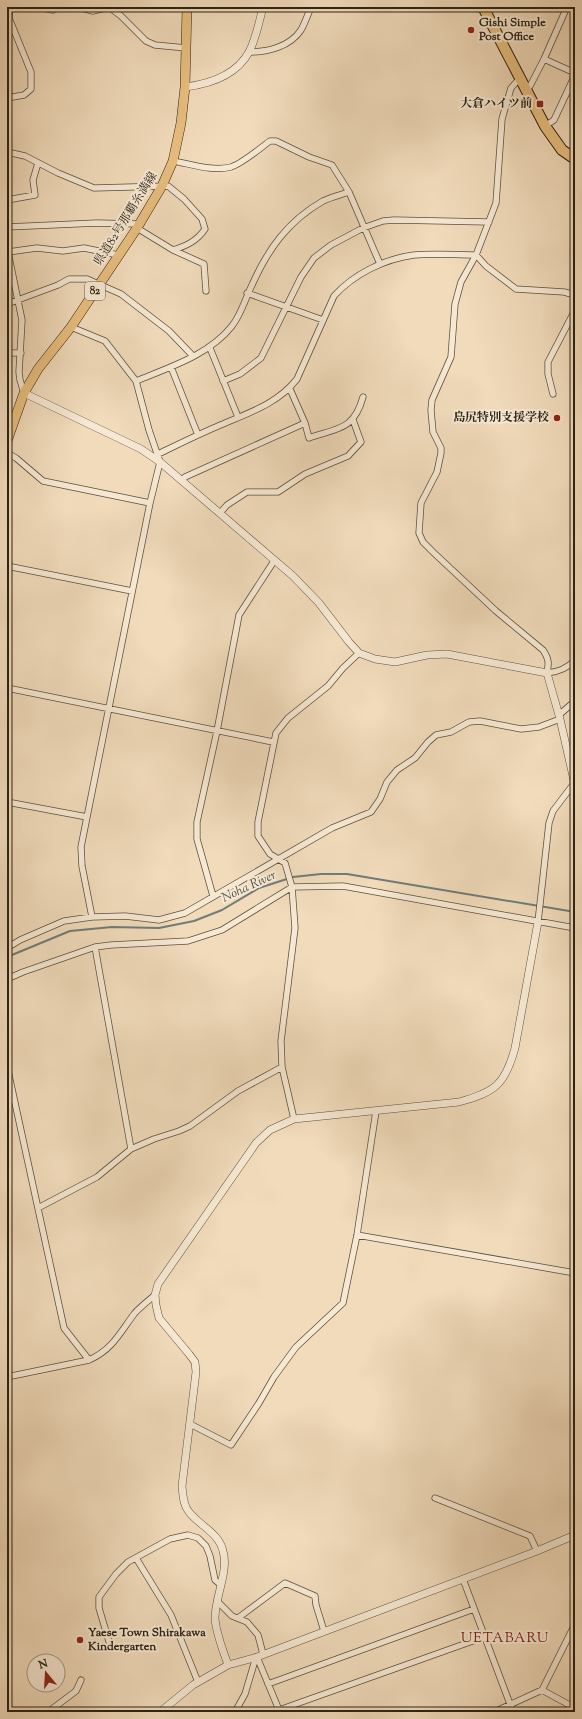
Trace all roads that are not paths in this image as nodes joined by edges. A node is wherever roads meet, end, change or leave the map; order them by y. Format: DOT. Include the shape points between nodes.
graph roads {
  1 [pos="10,7"];
  2 [pos="38,7"];
  3 [pos="55,7"];
  4 [pos="78,7"];
  5 [pos="187,7"];
  6 [pos="263,7"];
  7 [pos="311,7"];
  8 [pos="483,7"];
  9 [pos="567,7"];
  10 [pos="571,7"];
  11 [pos="575,9"];
  12 [pos="186,48"];
  13 [pos="249,52"];
  14 [pos="544,59"];
  15 [pos="575,74"];
  16 [pos="520,78"];
  17 [pos="185,87"];
  18 [pos="526,90"];
  19 [pos="7,98"];
  20 [pos="545,126"];
  21 [pos="7,152"];
  22 [pos="575,158"];
  23 [pos="173,161"];
  24 [pos="38,163"];
  25 [pos="162,186"];
  26 [pos="349,192"];
  27 [pos="7,200"];
  28 [pos="489,222"];
  29 [pos="138,226"];
  30 [pos="7,227"];
  31 [pos="363,228"];
  32 [pos="7,234"];
  33 [pos="173,250"];
  34 [pos="8,252"];
  35 [pos="118,255"];
  36 [pos="476,255"];
  37 [pos="380,264"];
  38 [pos="99,284"];
  39 [pos="206,291"];
  40 [pos="248,293"];
  41 [pos="575,295"];
  42 [pos="17,300"];
  43 [pos="7,304"];
  44 [pos="288,307"];
  45 [pos="575,310"];
  46 [pos="324,320"];
  47 [pos="71,327"];
  48 [pos="210,348"];
  49 [pos="7,353"];
  50 [pos="21,353"];
  51 [pos="193,356"];
  52 [pos="171,367"];
  53 [pos="136,381"];
  54 [pos="223,381"];
  55 [pos="290,389"];
  56 [pos="24,393"];
  57 [pos="553,394"];
  58 [pos="363,397"];
  59 [pos="238,417"];
  60 [pos="353,420"];
  61 [pos="305,423"];
  62 [pos="198,435"];
  63 [pos="7,441"];
  64 [pos="7,453"];
  65 [pos="158,454"];
  66 [pos="160,462"];
  67 [pos="182,480"];
  68 [pos="150,503"];
  69 [pos="220,513"];
  70 [pos="274,561"];
  71 [pos="7,566"];
  72 [pos="132,591"];
  73 [pos="359,653"];
  74 [pos="575,660"];
  75 [pos="547,673"];
  76 [pos="7,688"];
  77 [pos="575,701"];
  78 [pos="109,709"];
  79 [pos="559,717"];
  80 [pos="217,731"];
  81 [pos="273,742"];
  82 [pos="574,784"];
  83 [pos="7,802"];
  84 [pos="86,817"];
  85 [pos="278,858"];
  86 [pos="292,884"];
  87 [pos="214,896"];
  88 [pos="92,917"];
  89 [pos="538,919"];
  90 [pos="575,928"];
  91 [pos="95,947"];
  92 [pos="7,948"];
  93 [pos="7,980"];
  94 [pos="7,1066"];
  95 [pos="282,1067"];
  96 [pos="376,1111"];
  97 [pos="294,1119"];
  98 [pos="131,1149"];
  99 [pos="38,1208"];
  100 [pos="357,1235"];
  101 [pos="575,1273"];
  102 [pos="155,1295"];
  103 [pos="89,1360"];
  104 [pos="7,1377"];
  105 [pos="190,1424"];
  106 [pos="435,1498"];
  107 [pos="575,1535"];
  108 [pos="537,1551"];
  109 [pos="136,1558"];
  110 [pos="463,1579"];
  111 [pos="221,1585"];
  112 [pos="218,1602"];
  113 [pos="474,1609"];
  114 [pos="238,1618"];
  115 [pos="575,1624"];
  116 [pos="324,1631"];
  117 [pos="484,1637"];
  118 [pos="110,1645"];
  119 [pos="260,1655"];
  120 [pos="228,1665"];
  121 [pos="82,1680"];
  122 [pos="198,1682"];
  123 [pos="268,1684"];
  124 [pos="542,1690"];
  125 [pos="510,1705"];
  126 [pos="575,1708"];
  127 [pos="48,1712"];
  128 [pos="160,1712"];
  129 [pos="235,1712"];
  130 [pos="494,1712"];
  131 [pos="513,1712"];
  1 -- 19 [label="street" via="9,18 31,72 31,89 24,95"];
  2 -- 3 [label="street" via="53,10"];
  4 -- 12 [label="street" via="92,11 109,7 146,41 155,45"];
  5 -- 12 [label="main road, 県道82号那覇糸満線 / 82"];
  6 -- 13 [label="street"];
  7 -- 13 [label="street" via="301,30 292,40 266,51"];
  8 -- 16 [label="highway"];
  9 -- 14 [label="street"];
  10 -- 11 [label="street"];
  12 -- 17 [label="main road, 県道82号那覇糸満線 / 82"];
  13 -- 17 [label="street" via="227,75 204,84"];
  14 -- 15 [label="street"];
  14 -- 18 [label="street"];
  15 -- 20 [label="street" via="554,120"];
  16 -- 18 [label="highway"];
  16 -- 28 [label="street" via="511,88 502,119 496,203"];
  17 -- 23 [label="main road, 県道82号那覇糸満線 / 82"];
  18 -- 20 [label="highway"];
  20 -- 22 [label="highway" via="562,150"];
  21 -- 24 [label="street" via="25,156"];
  23 -- 25 [label="main road, 県道82号那覇糸満線 / 82"];
  23 -- 26 [label="street" via="205,167 232,167 270,141 276,141 308,157 332,165"];
  24 -- 25 [label="street" via="94,188"];
  24 -- 27 [label="street" via="33,180 35,195"];
  25 -- 29 [label="main road, 県道82号那覇糸満線 / 82"];
  25 -- 33 [label="street" via="168,186 184,199 202,219 206,229 200,237 186,246"];
  26 -- 31 [label="street"];
  26 -- 40 [label="street" via="324,200 280,236 263,260"];
  28 -- 31 [label="street" via="394,220"];
  28 -- 36 [label="street"];
  29 -- 30 [label="street" via="97,223"];
  29 -- 33 [label="street"];
  29 -- 35 [label="main road, 県道82号那覇糸満線 / 82"];
  31 -- 37 [label="street"];
  31 -- 44 [label="street" via="331,245 314,258 301,278"];
  32 -- 34 [label="street"];
  33 -- 39 [label="street" via="204,264"];
  34 -- 35 [label="street" via="37,248 63,251 84,248"];
  34 -- 42 [label="street"];
  35 -- 38 [label="main road, 県道82号那覇糸満線 / 82"];
  36 -- 37 [label="street" via="415,255"];
  36 -- 41 [label="street" via="486,266 516,288"];
  36 -- 75 [label="street" via="461,282 455,304 451,357 432,400 433,432 441,453 437,472 421,503 419,532 423,542 543,650 549,663"];
  37 -- 46 [label="street" via="343,286 334,296"];
  38 -- 42 [label="street" via="87,279 69,279"];
  38 -- 47 [label="main road, 県道82号那覇糸満線 / 82"];
  38 -- 51 [label="street" via="121,294 169,331"];
  40 -- 44 [label="street"];
  40 -- 48 [label="street" via="234,324"];
  42 -- 43 [label="street"];
  42 -- 50 [label="street" via="22,320"];
  44 -- 46 [label="street"];
  44 -- 54 [label="street" via="261,358 240,374"];
  45 -- 57 [label="street" via="548,362"];
  46 -- 55 [label="street"];
  47 -- 53 [label="street" via="105,341"];
  47 -- 56 [label="main road, 県道82号那覇糸満線 / 82" via="38,369"];
  48 -- 51 [label="street"];
  48 -- 54 [label="street"];
  49 -- 50 [label="street"];
  50 -- 56 [label="street" via="20,380"];
  51 -- 52 [label="street"];
  52 -- 53 [label="street"];
  52 -- 62 [label="street"];
  53 -- 65 [label="street"];
  54 -- 59 [label="street"];
  55 -- 59 [label="street" via="267,405"];
  55 -- 61 [label="street"];
  56 -- 63 [label="main road, 県道82号那覇糸満線 / 82"];
  56 -- 66 [label="street" via="141,449"];
  58 -- 60 [label="street"];
  59 -- 62 [label="street"];
  60 -- 61 [label="street" via="347,425 309,438"];
  60 -- 69 [label="street" via="361,442 348,456 305,474 278,492 247,492 227,505"];
  61 -- 67 [label="street" via="185,476"];
  62 -- 65 [label="street"];
  64 -- 68 [label="street" via="43,481"];
  65 -- 66 [label="street"];
  66 -- 67 [label="street"];
  66 -- 68 [label="street"];
  67 -- 69 [label="street"];
  68 -- 72 [label="street"];
  69 -- 70 [label="street"];
  70 -- 73 [label="street" via="320,603"];
  70 -- 80 [label="street" via="239,615"];
  71 -- 72 [label="street"];
  72 -- 78 [label="street"];
  73 -- 75 [label="street" via="395,662 427,655 447,654"];
  73 -- 81 [label="street" via="328,686 281,725"];
  74 -- 75 [label="street" via="570,666 558,672"];
  75 -- 79 [label="street"];
  76 -- 78 [label="street"];
  77 -- 79 [label="street"];
  78 -- 80 [label="street"];
  78 -- 84 [label="street"];
  79 -- 82 [label="street"];
  79 -- 85 [label="street" via="539,727 521,729 480,721 468,722 451,732 436,735 415,758 397,770 387,782 372,812 332,828"];
  80 -- 81 [label="street"];
  80 -- 87 [label="street" via="196,830"];
  81 -- 85 [label="street" via="258,822 258,836 270,854"];
  82 -- 89 [label="street" via="553,811 549,823"];
  83 -- 84 [label="street"];
  84 -- 88 [label="street" via="81,853"];
  85 -- 86 [label="street" via="284,863"];
  85 -- 87 [label="street"];
  86 -- 89 [label="street" via="342,886"];
  86 -- 91 [label="street" via="222,930 188,941"];
  86 -- 95 [label="street" via="295,928 281,1042"];
  87 -- 88 [label="street" via="185,912 159,920 125,916"];
  88 -- 92 [label="street" via="64,921"];
  89 -- 90 [label="street"];
  89 -- 96 [label="street" via="515,1048 503,1079 494,1089 459,1102"];
  91 -- 93 [label="street"];
  91 -- 98 [label="street"];
  94 -- 99 [label="street"];
  95 -- 97 [label="street"];
  95 -- 98 [label="street" via="238,1091 190,1126"];
  96 -- 97 [label="street"];
  96 -- 100 [label="street"];
  97 -- 102 [label="street" via="270,1130 256,1143 161,1278"];
  98 -- 99 [label="street" via="96,1177"];
  99 -- 103 [label="street" via="64,1328"];
  100 -- 101 [label="street"];
  100 -- 105 [label="street" via="343,1303 296,1347 231,1445"];
  102 -- 103 [label="street" via="136,1312 110,1347"];
  102 -- 105 [label="street" via="159,1318 195,1362 196,1381"];
  103 -- 104 [label="street"];
  105 -- 111 [label="street" via="182,1486 183,1499 189,1512 219,1540 224,1552"];
  106 -- 108 [label="street" via="530,1536"];
  107 -- 108 [label="street"];
  108 -- 110 [label="street"];
  109 -- 111 [label="street" via="170,1539 188,1535 198,1538 206,1546 215,1580"];
  109 -- 118 [label="street" via="116,1574 99,1597 99,1608"];
  109 -- 122 [label="street" via="171,1616"];
  110 -- 113 [label="street"];
  110 -- 116 [label="street"];
  111 -- 112 [label="street"];
  112 -- 114 [label="street" via="232,1616"];
  112 -- 120 [label="street" via="215,1616 217,1632"];
  113 -- 117 [label="street"];
  113 -- 123 [label="street"];
  114 -- 116 [label="street" via="285,1583 315,1596"];
  114 -- 119 [label="street" via="247,1622 258,1635"];
  115 -- 124 [label="street"];
  116 -- 119 [label="street"];
  117 -- 123 [label="street" via="278,1710"];
  117 -- 125 [label="street"];
  119 -- 120 [label="street"];
  119 -- 123 [label="street"];
  119 -- 129 [label="street"];
  120 -- 122 [label="street"];
  121 -- 127 [label="street" via="76,1691"];
  122 -- 128 [label="street"];
  124 -- 125 [label="street"];
  124 -- 126 [label="street"];
  125 -- 130 [label="street"];
  125 -- 131 [label="street"];
}
